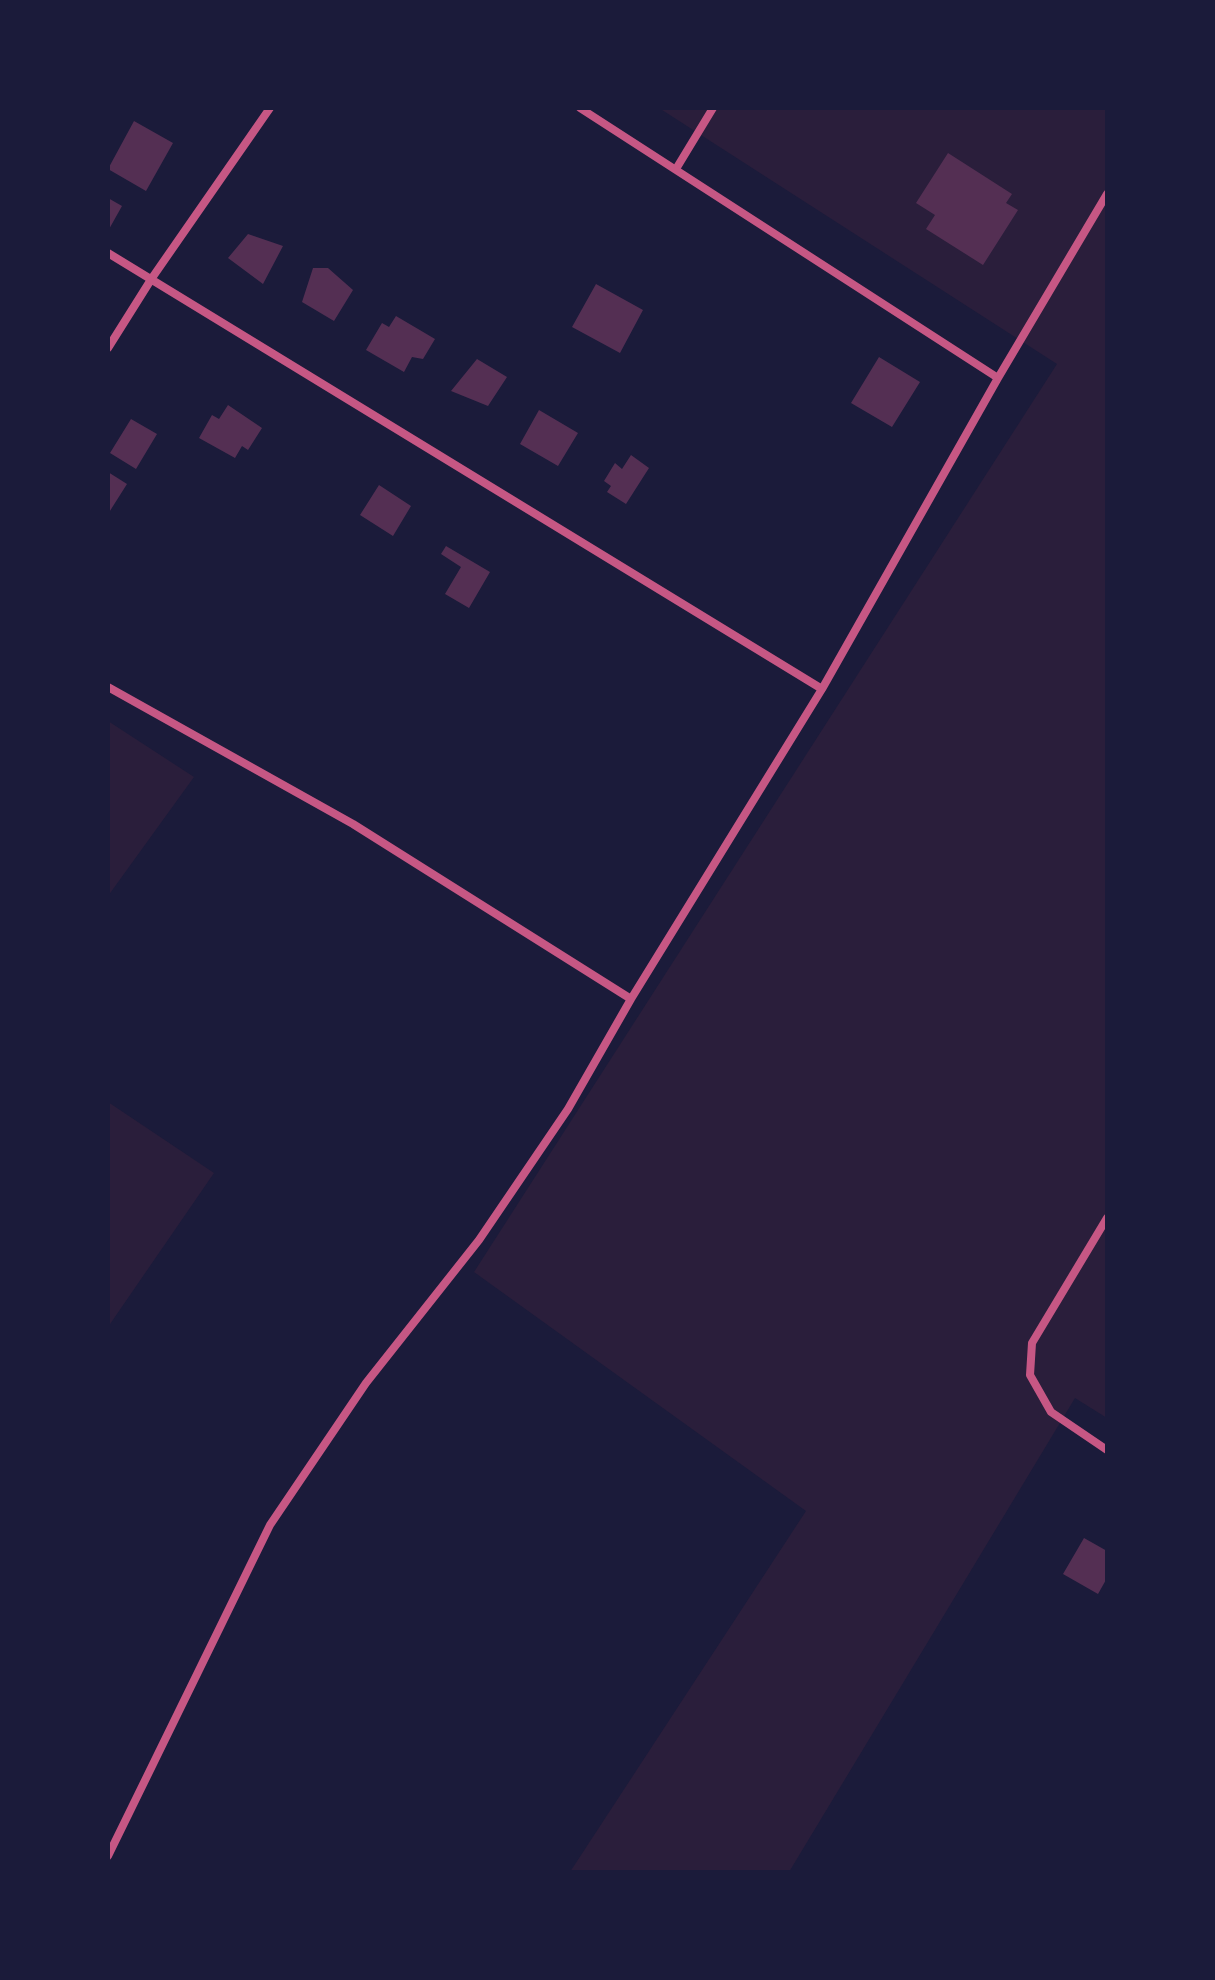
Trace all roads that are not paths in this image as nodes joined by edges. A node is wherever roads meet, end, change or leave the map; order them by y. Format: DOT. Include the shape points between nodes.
graph roads {
  1 [pos="270,108"];
  2 [pos="580,108"];
  3 [pos="713,108"];
  4 [pos="676,169"];
  5 [pos="1107,194"];
  6 [pos="108,253"];
  7 [pos="152,278"];
  8 [pos="108,348"];
  9 [pos="998,378"];
  10 [pos="108,687"];
  11 [pos="822,689"];
  12 [pos="631,999"];
  13 [pos="1107,1218"];
  14 [pos="1107,1450"];
  15 [pos="108,1856"];
  1 -- 7 [label="street"];
  2 -- 4 [label="street"];
  3 -- 4 [label="street"];
  4 -- 9 [label="street"];
  5 -- 9 [label="street"];
  6 -- 7 [label="street"];
  7 -- 8 [label="street"];
  7 -- 11 [label="street"];
  9 -- 11 [label="street"];
  10 -- 12 [label="street" via="353,824"];
  11 -- 12 [label="street"];
  12 -- 15 [label="street" via="568,1109 479,1240 366,1383 270,1525"];
  13 -- 14 [label="street" via="1032,1343 1030,1375 1051,1412"];
}
